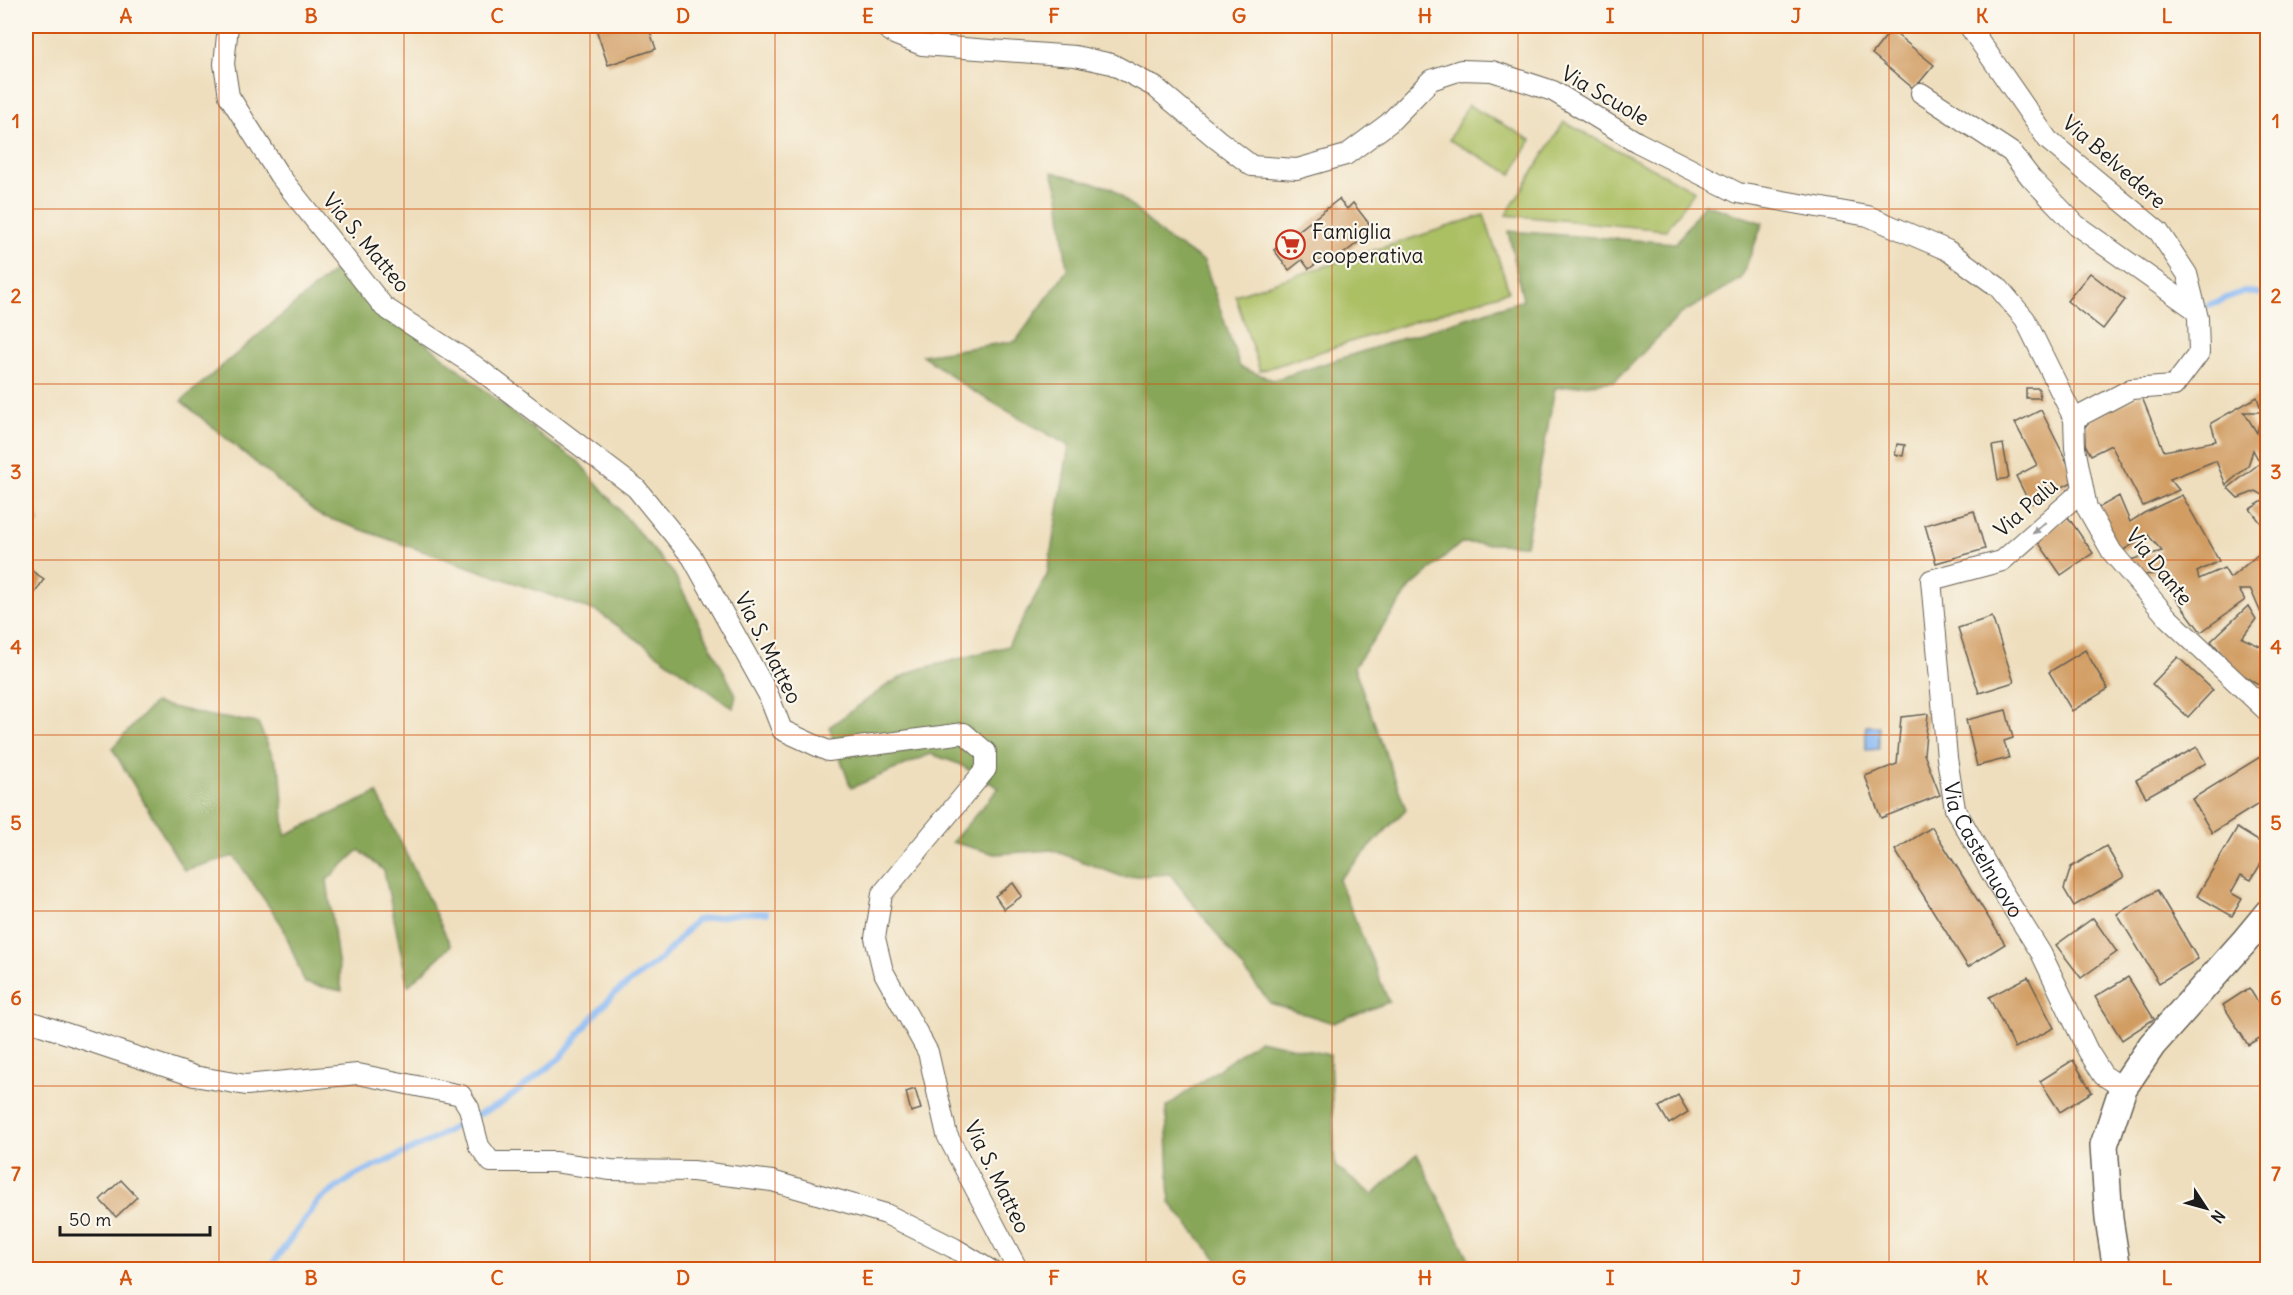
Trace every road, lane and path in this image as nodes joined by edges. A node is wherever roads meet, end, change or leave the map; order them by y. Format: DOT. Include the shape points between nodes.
graph roads {
  1 [pos="228,26"];
  2 [pos="1969,26"];
  3 [pos="889,30"];
  4 [pos="1922,93"];
  5 [pos="2196,310"];
  6 [pos="2074,419"];
  7 [pos="2083,489"];
  8 [pos="1931,580"];
  9 [pos="2268,712"];
  10 [pos="2268,913"];
  11 [pos="26,1020"];
  12 [pos="2123,1088"];
  13 [pos="1015,1265"];
  14 [pos="990,1269"];
  15 [pos="1034,1269"];
  16 [pos="2117,1269"];
  1 -- 13 [label="street, Via S. Matteo" via="224,64 229,96 279,175 384,307 475,366 636,488 692,557 768,694 782,729 828,752 964,733 986,752 986,769 882,894 875,938 883,971 928,1052 947,1136"];
  2 -- 5 [label="street, Via Belvedere" via="2048,140 2159,232 2187,274"];
  3 -- 6 [label="street, Via Scuole" via="922,45 1075,56 1112,64 1155,87 1252,166 1297,169 1346,155 1389,123 1431,80 1461,70 1492,72 1553,91 1637,142 1738,193 1868,216 1947,250 1998,287 2025,319"];
  4 -- 5 [label="street" via="2011,152 2076,225"];
  5 -- 6 [label="street, Via Belvedere" via="2199,353 2174,386 2131,389"];
  6 -- 7 [label="street, Via Dante"];
  7 -- 8 [label="street, Via Palù, one-way" via="2002,561"];
  7 -- 9 [label="street, Via Dante" via="2087,508 2112,552 2168,618"];
  8 -- 12 [label="street, Via Castelnuovo" via="1955,808 2041,953 2103,1076"];
  10 -- 12 [label="street" via="2152,1045"];
  11 -- 14 [label="street" via="194,1076 246,1085 358,1074 461,1095 469,1108 479,1146 491,1162 554,1162 611,1170 693,1172 772,1181 886,1214"];
  12 -- 16 [label="street" via="2104,1145"];
  13 -- 15 [label="street"];
}
